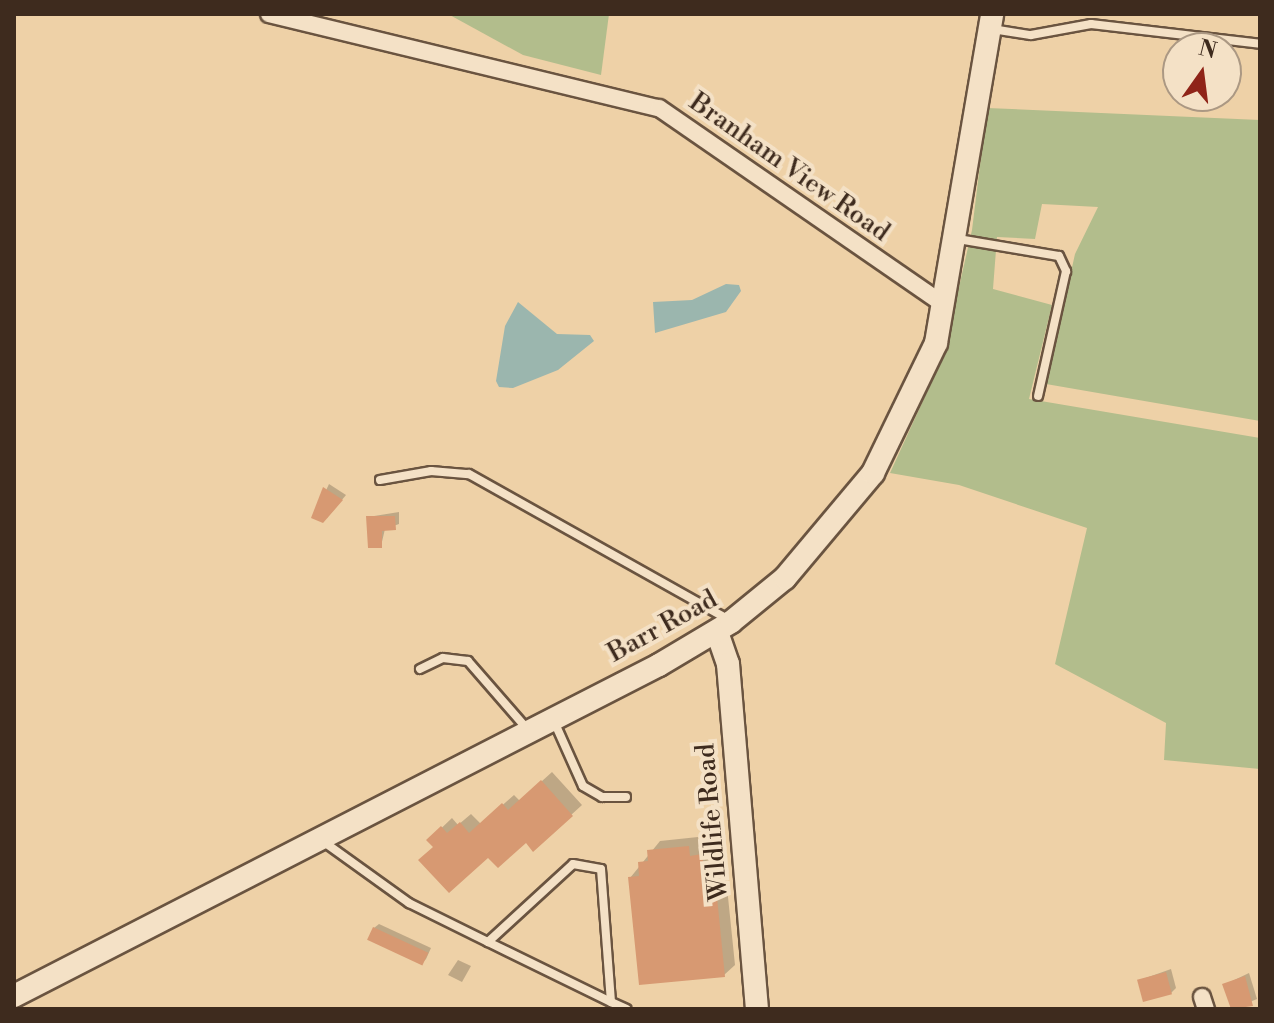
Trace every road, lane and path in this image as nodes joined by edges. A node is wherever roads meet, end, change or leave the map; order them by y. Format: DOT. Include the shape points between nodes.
graph roads {
  1 [pos="269,14"];
  2 [pos="991,22"];
  3 [pos="1260,44"];
  4 [pos="958,239"];
  5 [pos="945,305"];
  6 [pos="1038,396"];
  7 [pos="380,480"];
  8 [pos="724,627"];
  9 [pos="420,669"];
  10 [pos="553,719"];
  11 [pos="529,731"];
  12 [pos="626,797"];
  13 [pos="320,839"];
  14 [pos="488,942"];
  15 [pos="14,996"];
  16 [pos="611,1002"];
  17 [pos="627,1009"];
  18 [pos="757,1009"];
  1 -- 5 [label="street, Branham View Road" via="659,108"];
  2 -- 3 [label="lane" via="1031,35 1091,24"];
  2 -- 4 [label="street, Barr Road"];
  4 -- 5 [label="street, Barr Road"];
  4 -- 6 [label="lane" via="1059,256 1066,271"];
  5 -- 8 [label="street, Barr Road" via="927,366 873,473 785,578"];
  7 -- 8 [label="lane" via="431,471 469,474 619,554"];
  8 -- 10 [label="street, Barr Road"];
  8 -- 18 [label="street, Wildlife Road"];
  9 -- 11 [label="lane" via="443,658 468,661"];
  10 -- 11 [label="street, Barr Road"];
  10 -- 12 [label="lane" via="583,786 602,797"];
  11 -- 13 [label="street, Barr Road"];
  13 -- 14 [label="lane" via="409,903"];
  13 -- 15 [label="street, Barr Road"];
  14 -- 16 [label="lane"];
  14 -- 16 [label="lane" via="573,864 601,869"];
  16 -- 17 [label="lane"];
}
